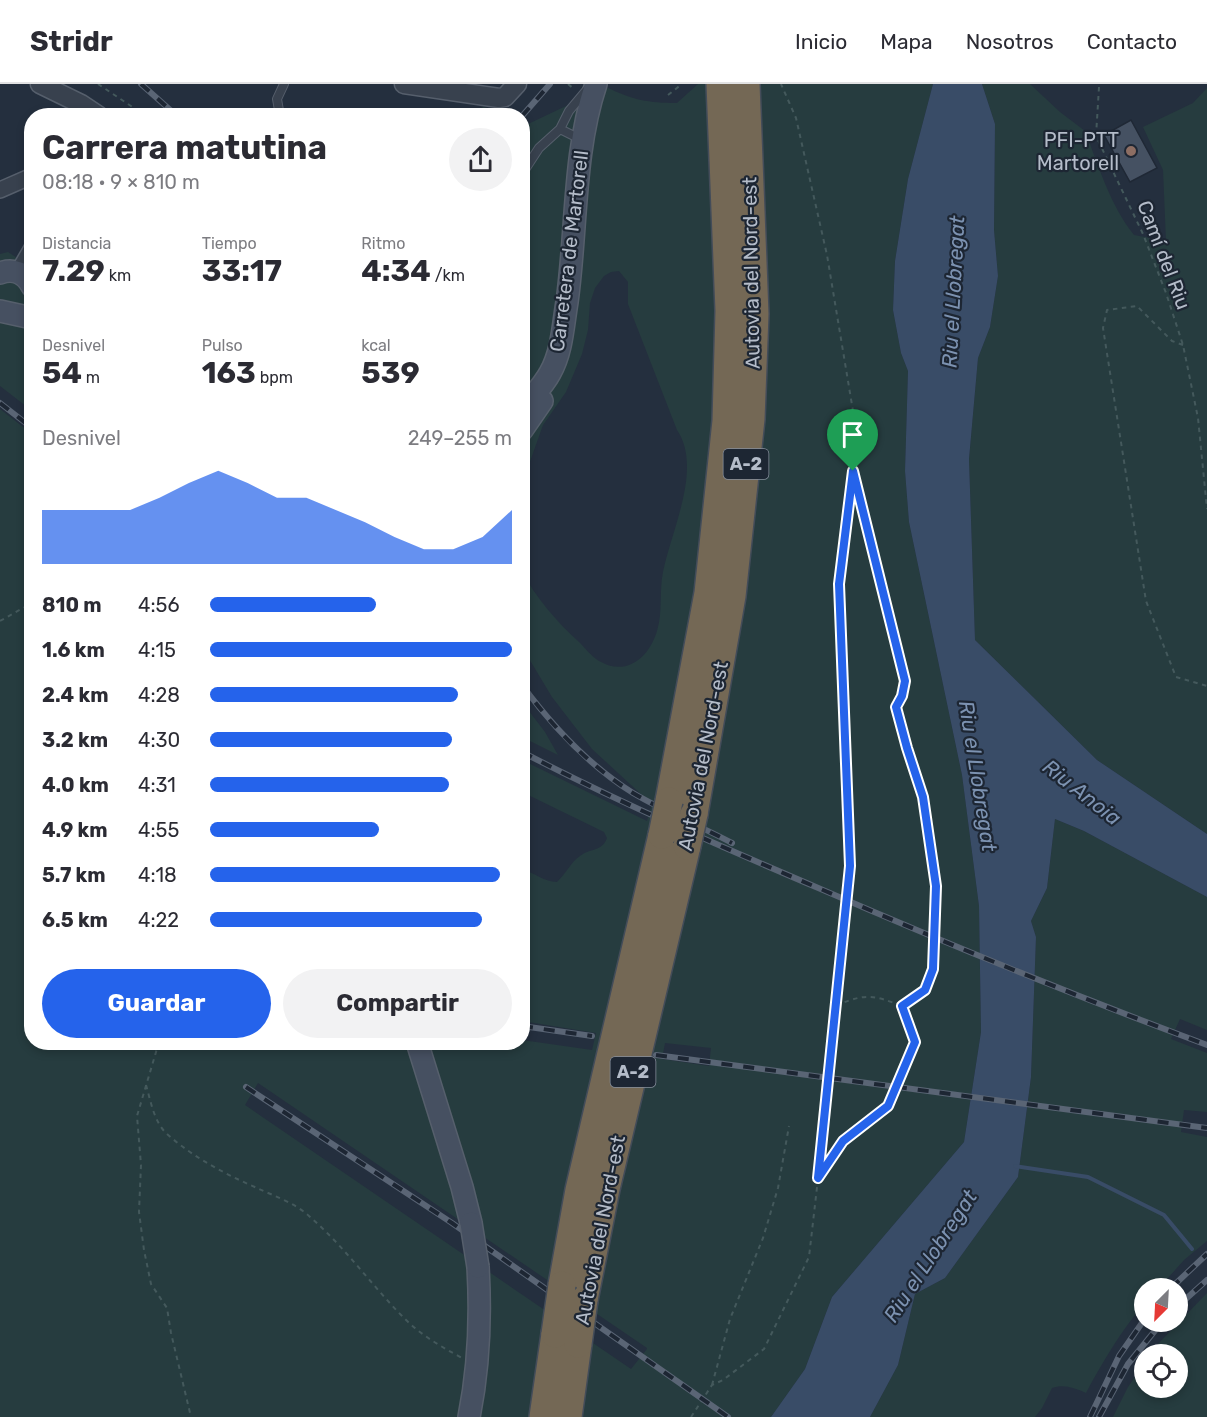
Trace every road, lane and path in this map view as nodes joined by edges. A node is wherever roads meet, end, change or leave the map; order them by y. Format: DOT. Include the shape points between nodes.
graph roads {
  1 [pos="40,84"];
  2 [pos="98,84"];
  3 [pos="284,84"];
  4 [pos="404,84"];
  5 [pos="517,84"];
  6 [pos="594,84"];
  7 [pos="682,84"];
  8 [pos="720,84"];
  9 [pos="746,84"];
  10 [pos="781,84"];
  11 [pos="1099,87"];
  12 [pos="668,95"];
  13 [pos="87,108"];
  14 [pos="134,108"];
  15 [pos="279,108"];
  16 [pos="735,112"];
  17 [pos="578,114"];
  18 [pos="560,129"];
  19 [pos="584,140"];
  20 [pos="530,162"];
  21 [pos="24,180"];
  22 [pos="0,190"];
  23 [pos="1182,345"];
  24 [pos="550,374"];
  25 [pos="530,400"];
  26 [pos="530,418"];
  27 [pos="853,471"];
  28 [pos="1207,509"];
  29 [pos="24,608"];
  30 [pos="0,621"];
  31 [pos="1207,686"];
  32 [pos="837,1005"];
  33 [pos="902,1006"];
  34 [pos="157,1050"];
  35 [pos="419,1050"];
  36 [pos="146,1085"];
  37 [pos="789,1126"];
  38 [pos="818,1178"];
  39 [pos="573,1293"];
  40 [pos="566,1339"];
  41 [pos="477,1367"];
  42 [pos="712,1385"];
  43 [pos="191,1417"];
  44 [pos="469,1417"];
  45 [pos="543,1417"];
  46 [pos="568,1417"];
  47 [pos="691,1417"];
  1 -- 13 [label="street"];
  2 -- 14 [label="path"];
  3 -- 15 [label="lane"];
  4 -- 5 [label="street" via="499,98"];
  6 -- 17 [label="main road, Carretera de Martorell"];
  7 -- 12 [label="path"];
  8 -- 16 [label="highway, Autovia del Nord-est / A-2"];
  9 -- 16 [label="highway, Autovia del Nord-est / A-2"];
  10 -- 27 [label="path" via="796,118 827,255 857,435"];
  11 -- 23 [label="path, Camí del Riu" via="1096,136 1143,234"];
  16 -- 39 [label="highway, Autovia del Nord-est / A-2, bridge" via="726,421 708,593 662,835 579,1191"];
  16 -- 39 [label="highway, Autovia del Nord-est / A-2, bridge" via="755,314 751,419 732,596 687,846 606,1189"];
  17 -- 18 [label="lane"];
  17 -- 19 [label="main road, Carretera de Martorell"];
  18 -- 19 [label="lane"];
  18 -- 20 [label="lane"];
  19 -- 24 [label="main road, Carretera de Martorell" via="565,311"];
  21 -- 22 [label="street"];
  23 -- 28 [label="path, Camí del Riu" via="1198,418"];
  23 -- 31 [label="path" via="1172,341 1137,306 1107,310 1103,328 1146,601 1176,676"];
  24 -- 25 [label="main road, Carretera de Martorell"];
  24 -- 26 [label="main road" via="542,400"];
  27 -- 32 [label="path" via="839,584 850,866"];
  27 -- 33 [label="path" via="902,663 905,681 896,707 923,797 936,886 933,969 925,990"];
  29 -- 30 [label="path"];
  32 -- 33 [label="path" via="859,996 878,997"];
  32 -- 38 [label="path"];
  33 -- 38 [label="path" via="915,1042 888,1106 843,1141"];
  34 -- 36 [label="path"];
  35 -- 41 [label="main road, bridge" via="471,1223 478,1267"];
  36 -- 41 [label="path" via="154,1113 165,1132 188,1152 308,1214 406,1320 435,1343"];
  36 -- 43 [label="path" via="137,1116 139,1212 144,1250 152,1284 167,1308"];
  37 -- 42 [label="path" via="778,1188 763,1238 730,1319"];
  38 -- 42 [label="path" via="809,1257 764,1349"];
  39 -- 40 [label="highway, Autovia del Nord-est / A-2, bridge"];
  40 -- 45 [label="highway, Autovia del Nord-est / A-2"];
  40 -- 46 [label="highway, Autovia del Nord-est / A-2"];
  41 -- 44 [label="main road"];
  42 -- 47 [label="path"];
}
